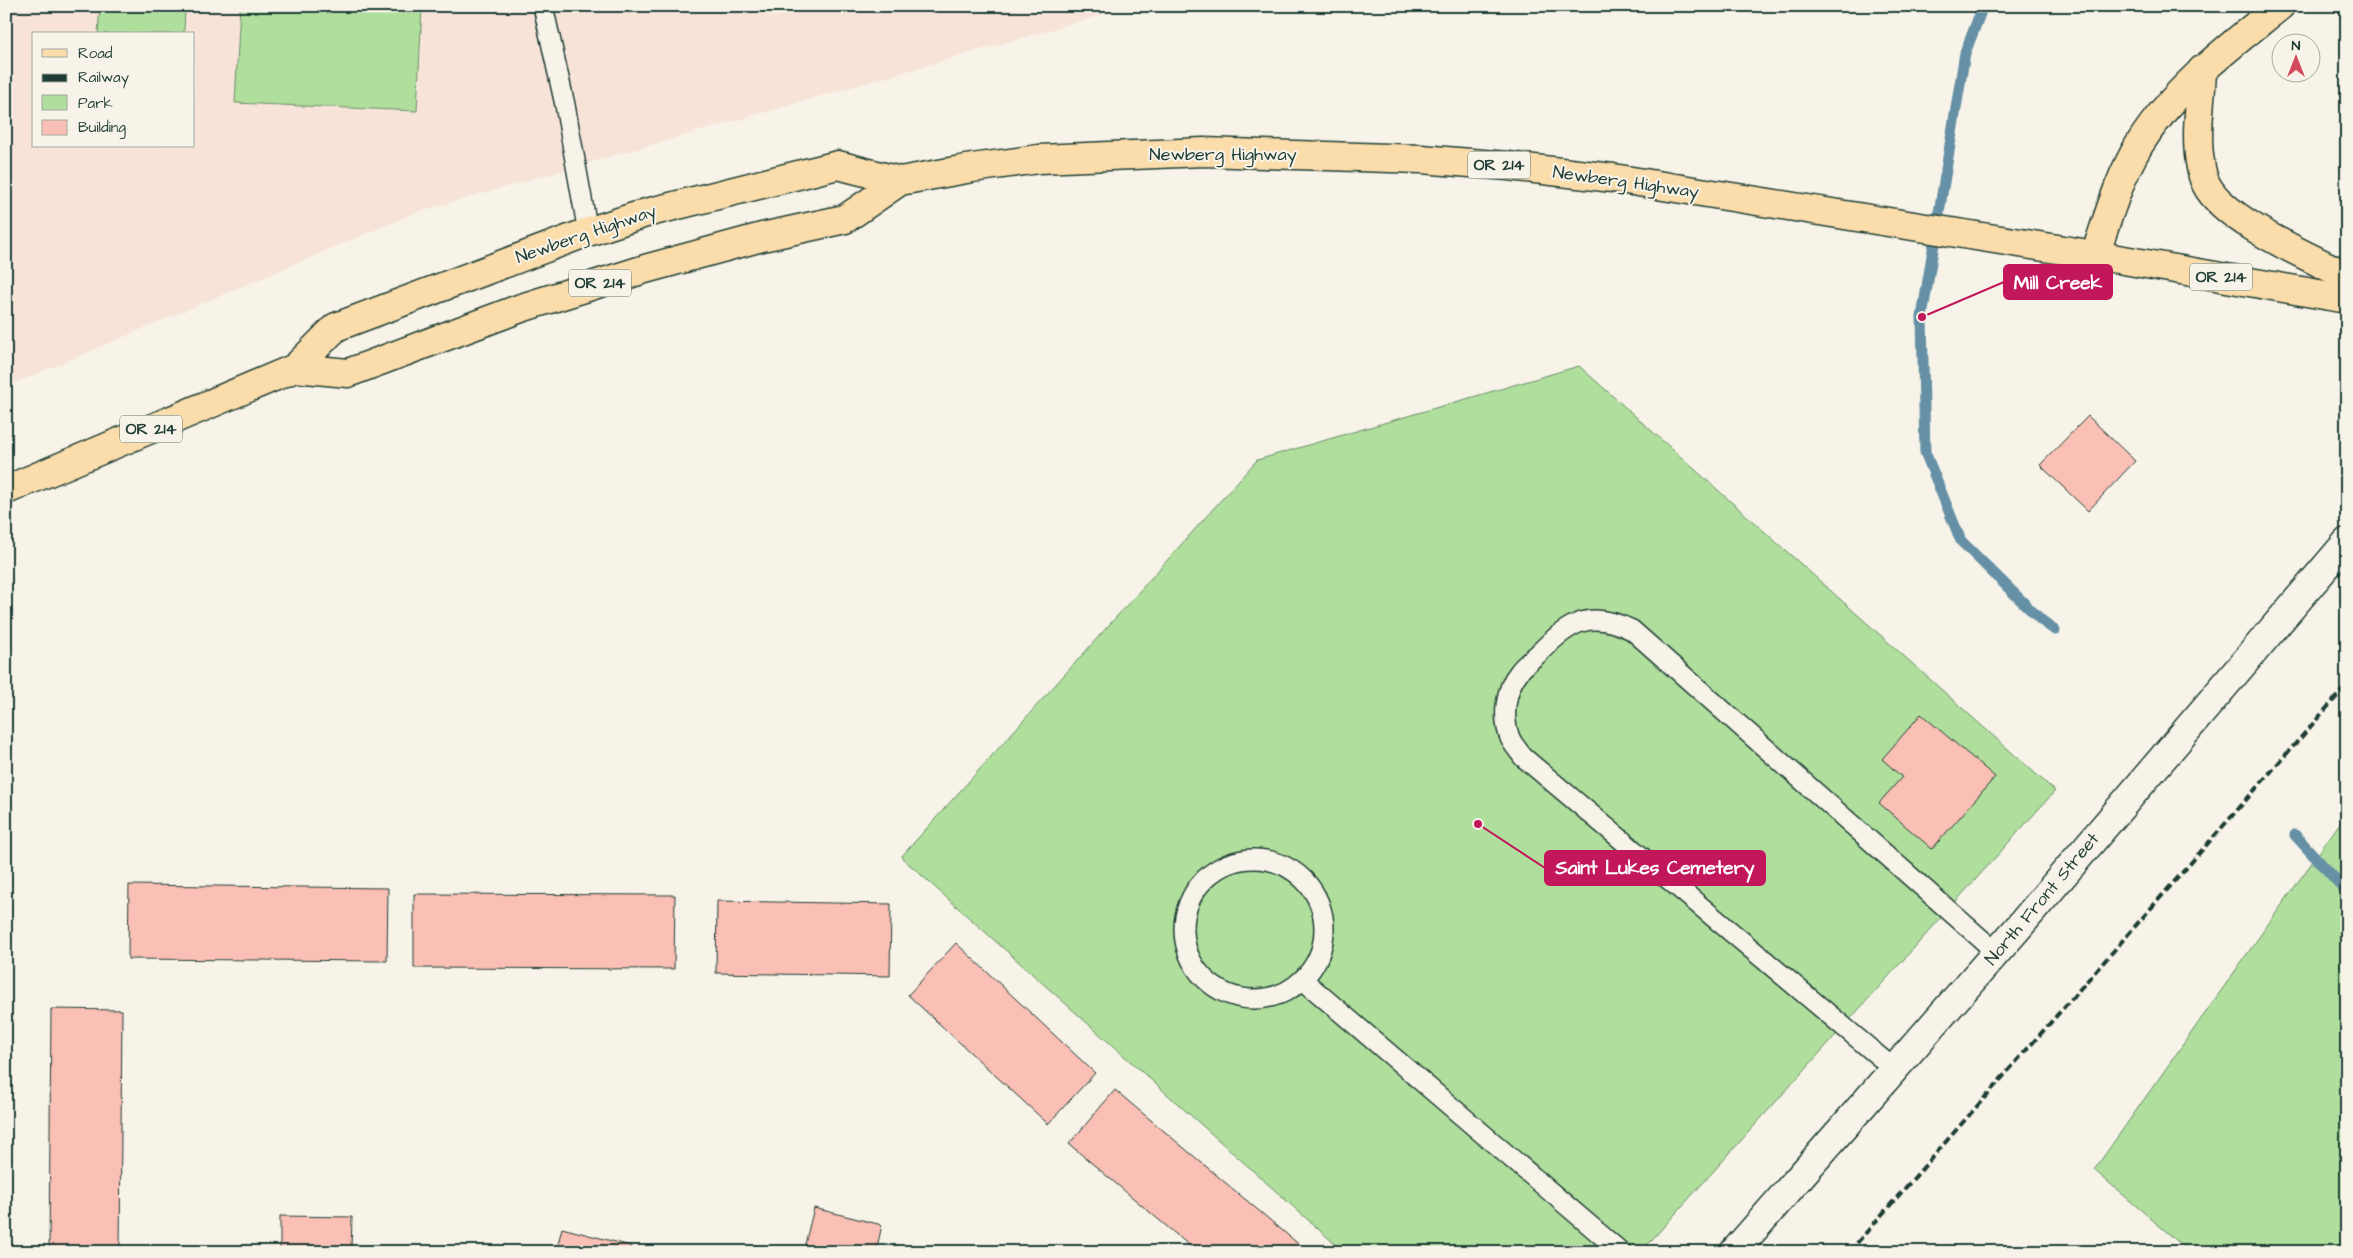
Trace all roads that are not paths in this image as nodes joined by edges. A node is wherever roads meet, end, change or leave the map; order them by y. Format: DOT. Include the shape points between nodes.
graph roads {
  1 [pos="543,6"];
  2 [pos="2280,6"];
  3 [pos="2202,70"];
  4 [pos="900,181"];
  5 [pos="588,232"];
  6 [pos="2095,254"];
  7 [pos="2347,276"];
  8 [pos="2347,299"];
  9 [pos="295,368"];
  10 [pos="6,490"];
  11 [pos="2347,542"];
  12 [pos="1997,953"];
  13 [pos="1304,980"];
  14 [pos="1894,1069"];
  15 [pos="1621,1252"];
  16 [pos="1734,1252"];
  1 -- 5 [label="lane"];
  2 -- 3 [label="main road"];
  3 -- 6 [label="main road" via="2156,119 2138,146"];
  3 -- 7 [label="main road" via="2198,141 2206,185 2245,221"];
  4 -- 5 [label="main road, Newberg Highway / OR 214" via="838,165 646,213"];
  4 -- 6 [label="main road, Newberg Highway / OR 214" via="1039,159 1118,155 1204,152 1420,159 1613,178"];
  4 -- 9 [label="main road, Newberg Highway / OR 214" via="845,219 762,237 636,271 521,308 348,373"];
  5 -- 9 [label="main road, Newberg Highway / OR 214" via="336,327"];
  6 -- 8 [label="main road, Newberg Highway / OR 214"];
  9 -- 10 [label="main road, Newberg Highway / OR 214"];
  11 -- 12 [label="main road, North Front Street"];
  12 -- 14 [label="main road, North Front Street"];
  12 -- 14 [label="lane" via="1632,630 1614,621 1595,619 1576,623 1559,634 1518,673 1508,694 1506,716 1510,738 1523,757"];
  13 -- 13 [label="lane" via="1321,954 1325,923 1316,893 1305,881 1294,870 1264,859 1232,862 1205,878 1188,904 1183,936 1193,966 1215,989 1245,1000 1276,997"];
  13 -- 15 [label="lane"];
  14 -- 16 [label="main road, North Front Street"];
}
